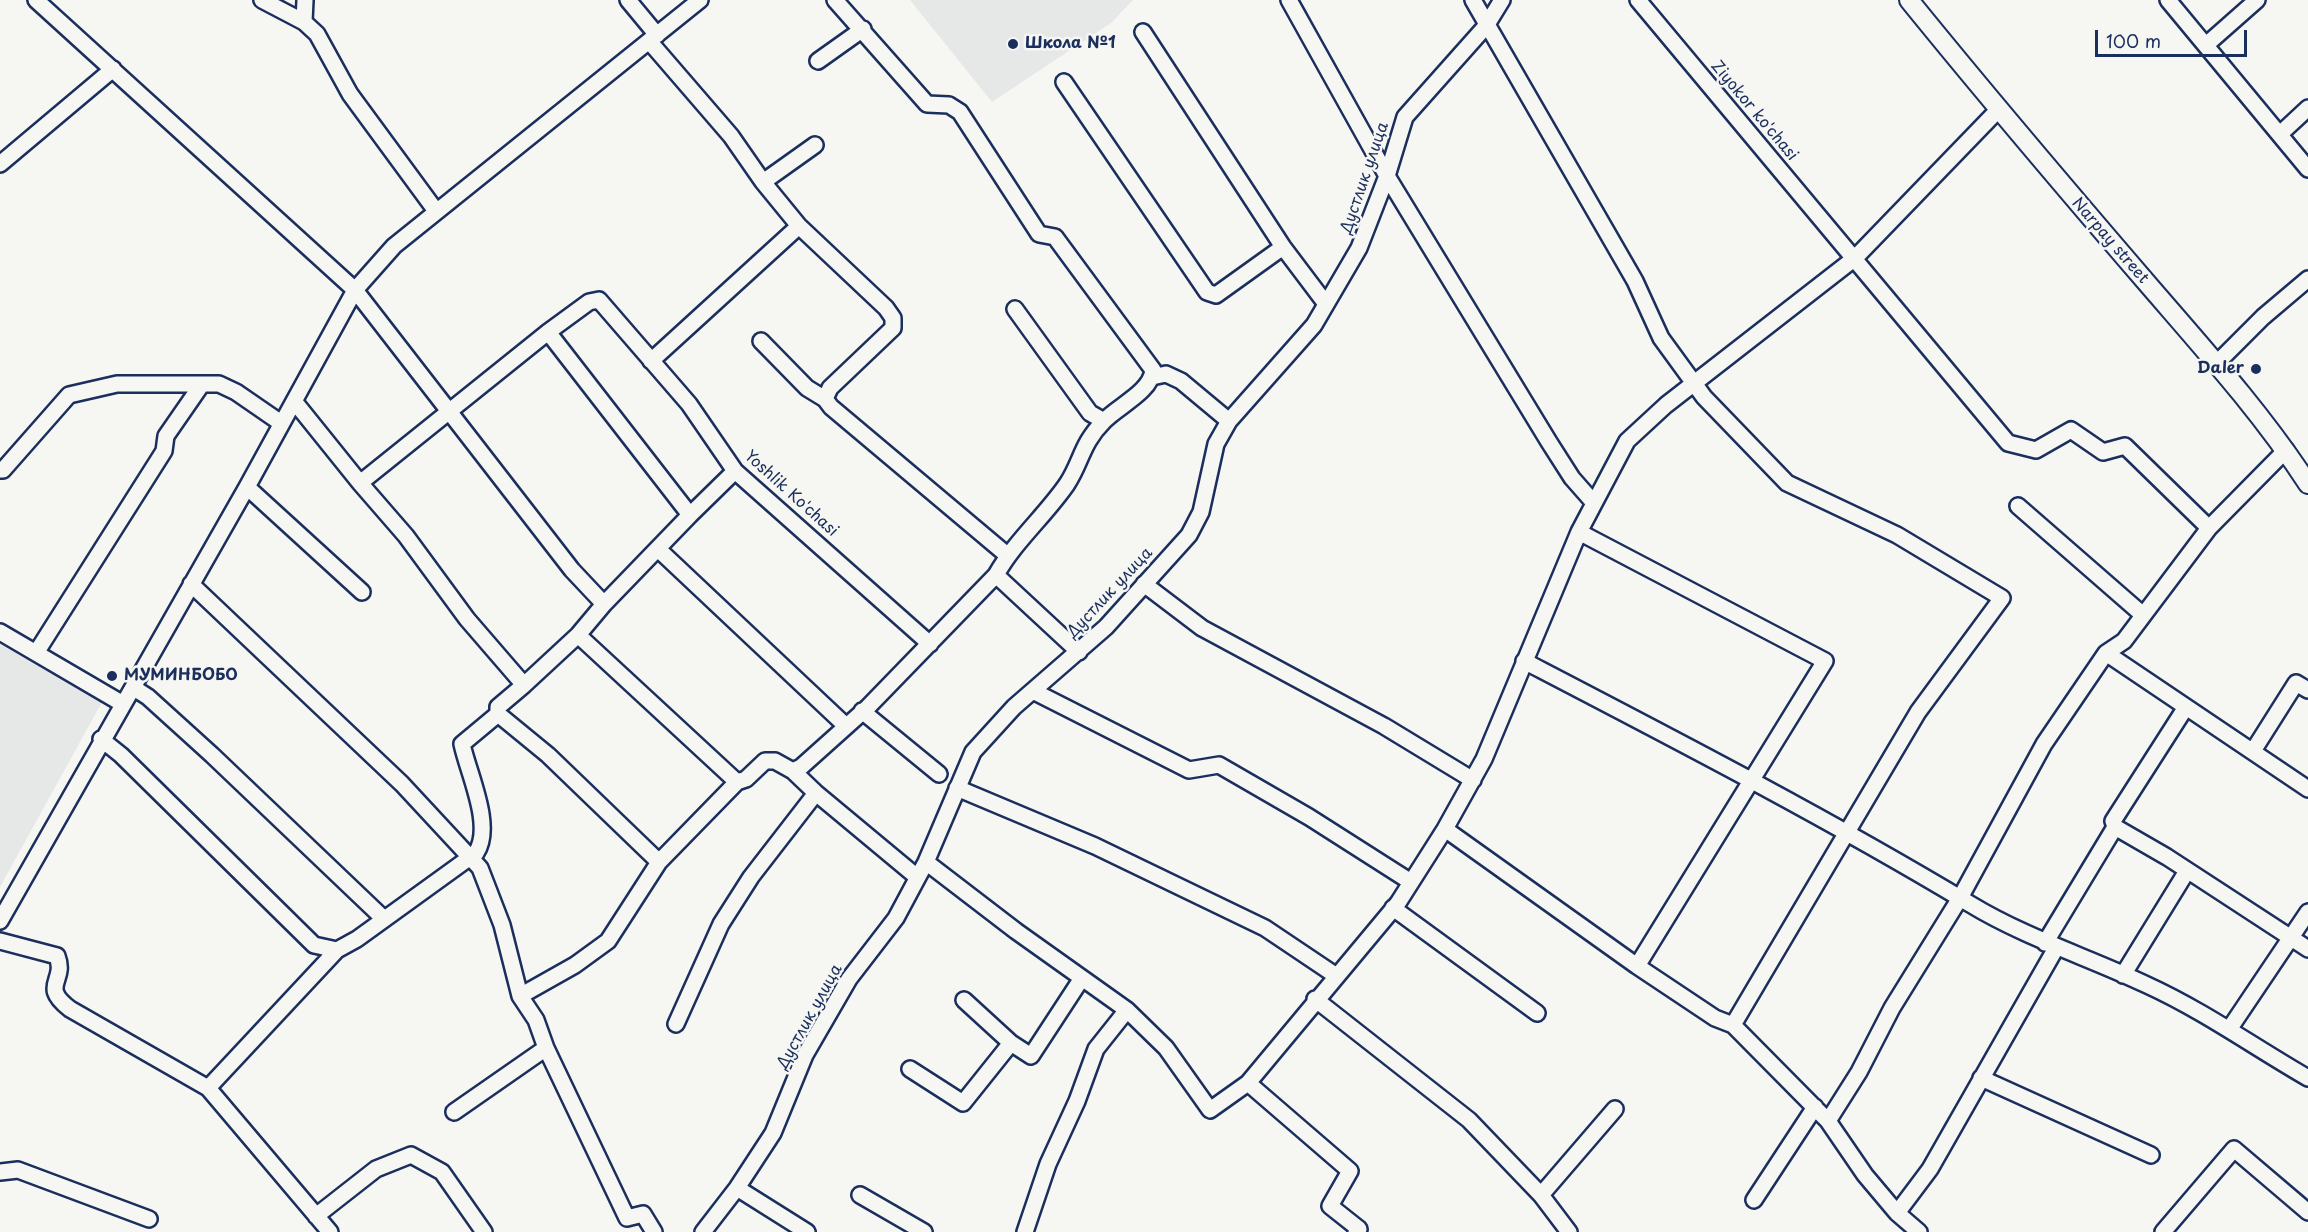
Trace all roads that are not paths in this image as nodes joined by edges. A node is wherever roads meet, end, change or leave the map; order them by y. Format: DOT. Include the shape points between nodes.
graph roads {
  1 [pos="36,0"];
  2 [pos="262,0"];
  3 [pos="305,0"];
  4 [pos="628,0"];
  5 [pos="700,0"];
  6 [pos="835,0"];
  7 [pos="1289,0"];
  8 [pos="1473,0"];
  9 [pos="1502,0"];
  10 [pos="1638,0"];
  11 [pos="1909,0"];
  12 [pos="2168,0"];
  13 [pos="2257,0"];
  14 [pos="304,22"];
  15 [pos="1486,26"];
  16 [pos="863,29"];
  17 [pos="1143,32"];
  18 [pos="653,38"];
  19 [pos="2206,45"];
  20 [pos="818,61"];
  21 [pos="113,69"];
  22 [pos="1064,82"];
  23 [pos="2308,108"];
  24 [pos="1998,110"];
  25 [pos="2280,134"];
  26 [pos="815,145"];
  27 [pos="0,164"];
  28 [pos="2308,169"];
  29 [pos="1387,176"];
  30 [pos="764,182"];
  31 [pos="436,211"];
  32 [pos="799,226"];
  33 [pos="1283,247"];
  34 [pos="1855,258"];
  35 [pos="2308,279"];
  36 [pos="355,290"];
  37 [pos="1326,304"];
  38 [pos="1015,309"];
  39 [pos="548,332"];
  40 [pos="760,341"];
  41 [pos="651,361"];
  42 [pos="2216,364"];
  43 [pos="1152,377"];
  44 [pos="201,384"];
  45 [pos="1695,384"];
  46 [pos="825,399"];
  47 [pos="294,401"];
  48 [pos="447,411"];
  49 [pos="1104,421"];
  50 [pos="1229,421"];
  51 [pos="281,423"];
  52 [pos="2286,450"];
  53 [pos="735,471"];
  54 [pos="1,472"];
  55 [pos="360,483"];
  56 [pos="2308,484"];
  57 [pos="247,487"];
  58 [pos="1594,503"];
  59 [pos="2018,506"];
  60 [pos="690,514"];
  61 [pos="2209,528"];
  62 [pos="1579,532"];
  63 [pos="658,549"];
  64 [pos="1007,555"];
  65 [pos="996,575"];
  66 [pos="191,584"];
  67 [pos="1144,585"];
  68 [pos="362,592"];
  69 [pos="604,604"];
  70 [pos="2143,615"];
  71 [pos="0,632"];
  72 [pos="578,635"];
  73 [pos="930,644"];
  74 [pos="36,652"];
  75 [pos="1079,652"];
  76 [pos="2106,653"];
  77 [pos="1524,661"];
  78 [pos="524,685"];
  79 [pos="134,688"];
  80 [pos="2308,690"];
  81 [pos="1033,691"];
  82 [pos="123,704"];
  83 [pos="2186,707"];
  84 [pos="862,711"];
  85 [pos="498,714"];
  86 [pos="846,726"];
  87 [pos="101,739"];
  88 [pos="2253,751"];
  89 [pos="793,771"];
  90 [pos="939,774"];
  91 [pos="1473,780"];
  92 [pos="737,782"];
  93 [pos="1753,782"];
  94 [pos="957,788"];
  95 [pos="2308,789"];
  96 [pos="816,793"];
  97 [pos="2115,827"];
  98 [pos="1445,829"];
  99 [pos="1846,835"];
  100 [pos="470,855"];
  101 [pos="659,862"];
  102 [pos="926,862"];
  103 [pos="2187,871"];
  104 [pos="917,877"];
  105 [pos="1411,882"];
  106 [pos="1960,898"];
  107 [pos="1394,908"];
  108 [pos="2308,912"];
  109 [pos="383,918"];
  110 [pos="0,921"];
  111 [pos="2290,938"];
  112 [pos="0,941"];
  113 [pos="2050,945"];
  114 [pos="2308,949"];
  115 [pos="337,950"];
  116 [pos="1637,966"];
  117 [pos="1335,975"];
  118 [pos="2123,975"];
  119 [pos="1082,978"];
  120 [pos="520,996"];
  121 [pos="1315,999"];
  122 [pos="964,1000"];
  123 [pos="1128,1010"];
  124 [pos="1537,1013"];
  125 [pos="676,1024"];
  126 [pos="1733,1025"];
  127 [pos="2230,1029"];
  128 [pos="1011,1043"];
  129 [pos="546,1048"];
  130 [pos="910,1069"];
  131 [pos="1982,1078"];
  132 [pos="2308,1078"];
  133 [pos="1248,1083"];
  134 [pos="208,1088"];
  135 [pos="1815,1107"];
  136 [pos="1615,1109"];
  137 [pos="454,1112"];
  138 [pos="1828,1121"];
  139 [pos="2151,1155"];
  140 [pos="0,1172"];
  141 [pos="737,1188"];
  142 [pos="860,1195"];
  143 [pos="1541,1195"];
  144 [pos="1754,1200"];
  145 [pos="2308,1212"];
  146 [pos="1897,1213"];
  147 [pos="316,1216"];
  148 [pos="149,1219"];
  149 [pos="330,1232"];
  150 [pos="484,1232"];
  151 [pos="654,1232"];
  152 [pos="703,1232"];
  153 [pos="807,1232"];
  154 [pos="924,1232"];
  155 [pos="1025,1232"];
  156 [pos="1356,1232"];
  157 [pos="1569,1232"];
  158 [pos="1919,1232"];
  159 [pos="2163,1232"];
  1 -- 21 [label="street"];
  2 -- 14 [label="street"];
  3 -- 14 [label="street"];
  4 -- 18 [label="street"];
  5 -- 18 [label="street"];
  6 -- 16 [label="street"];
  7 -- 29 [label="street"];
  8 -- 15 [label="street"];
  9 -- 15 [label="street, Дустлик улица"];
  10 -- 34 [label="street, Ziyokor ko'chasi"];
  11 -- 24 [label="main road, Narpay street"];
  12 -- 19 [label="street"];
  13 -- 19 [label="street"];
  14 -- 31 [label="street" via="317,34 350,94"];
  15 -- 29 [label="street, Дустлик улица" via="1405,117"];
  15 -- 45 [label="street" via="1630,270 1661,338"];
  16 -- 20 [label="street"];
  16 -- 43 [label="street" via="927,104 949,105 960,112 1024,214 1039,234 1055,237 1153,370"];
  17 -- 33 [label="street"];
  18 -- 30 [label="street"];
  18 -- 31 [label="street"];
  19 -- 25 [label="street"];
  21 -- 27 [label="street"];
  21 -- 36 [label="street"];
  22 -- 33 [label="street" via="1207,292 1216,295"];
  23 -- 25 [label="street"];
  24 -- 34 [label="street"];
  24 -- 42 [label="main road, Narpay street"];
  25 -- 28 [label="street"];
  26 -- 30 [label="street"];
  29 -- 37 [label="street, Дустлик улица" via="1359,248"];
  29 -- 58 [label="street" via="1549,442"];
  30 -- 32 [label="street"];
  31 -- 36 [label="street" via="394,246"];
  32 -- 41 [label="street"];
  32 -- 46 [label="street" via="893,318 893,328 830,388"];
  33 -- 37 [label="street"];
  34 -- 45 [label="street"];
  34 -- 61 [label="street, Ziyokor ko'chasi" via="2008,443 2036,450 2071,430 2103,452 2125,446"];
  35 -- 42 [label="street"];
  36 -- 47 [label="street"];
  36 -- 48 [label="street"];
  37 -- 50 [label="street, Дустлик улица" via="1314,325"];
  38 -- 49 [label="street" via="1090,413"];
  39 -- 41 [label="street, Yoshlik Ko'chasi" via="589,302 599,300"];
  39 -- 48 [label="street"];
  39 -- 60 [label="street"];
  40 -- 46 [label="street" via="807,388"];
  41 -- 53 [label="street, Yoshlik Ko'chasi" via="689,404"];
  42 -- 52 [label="main road, Narpay street"];
  43 -- 49 [label="street"];
  43 -- 50 [label="street" via="1166,374 1181,381"];
  44 -- 51 [label="street" via="219,384 236,392"];
  44 -- 54 [label="street" via="117,384 69,395"];
  44 -- 74 [label="street" via="166,436 164,451"];
  45 -- 58 [label="street" via="1627,441"];
  45 -- 99 [label="street" via="1787,483 1897,536 2002,598 1918,712"];
  46 -- 64 [label="street"];
  47 -- 51 [label="street"];
  47 -- 55 [label="street"];
  48 -- 55 [label="street"];
  48 -- 69 [label="street" via="572,570"];
  49 -- 64 [label="street" via="1085,443 1068,482 1047,512"];
  50 -- 67 [label="street, Дустлик улица" via="1216,444 1201,512 1189,535"];
  51 -- 57 [label="street"];
  52 -- 56 [label="main road, Narpay street"];
  52 -- 61 [label="street"];
  53 -- 60 [label="street"];
  53 -- 73 [label="street, Yoshlik Ko'chasi"];
  55 -- 78 [label="street" via="406,536 467,620"];
  57 -- 66 [label="street"];
  57 -- 68 [label="street"];
  58 -- 62 [label="street"];
  59 -- 70 [label="street"];
  60 -- 63 [label="street"];
  61 -- 70 [label="street"];
  62 -- 77 [label="street"];
  62 -- 93 [label="street" via="1826,661"];
  63 -- 69 [label="street"];
  63 -- 86 [label="street"];
  64 -- 65 [label="street"];
  65 -- 73 [label="street"];
  65 -- 75 [label="street"];
  66 -- 79 [label="street"];
  66 -- 100 [label="street" via="402,784"];
  67 -- 75 [label="street, Дустлик улица"];
  67 -- 91 [label="street" via="1202,628 1384,726"];
  69 -- 72 [label="street"];
  70 -- 76 [label="street" via="2124,641"];
  71 -- 74 [label="street"];
  72 -- 78 [label="street"];
  72 -- 92 [label="street"];
  73 -- 84 [label="street"];
  74 -- 82 [label="street"];
  75 -- 81 [label="street, Дустлик улица"];
  76 -- 83 [label="street"];
  76 -- 106 [label="street" via="2044,744"];
  77 -- 91 [label="street"];
  77 -- 93 [label="street"];
  78 -- 85 [label="street" via="498,707"];
  79 -- 82 [label="street"];
  79 -- 109 [label="street" via="212,755"];
  80 -- 88 [label="street" via="2296,683"];
  81 -- 94 [label="street, Дустлик улица" via="973,752"];
  81 -- 105 [label="street" via="1189,770 1218,765"];
  82 -- 87 [label="street"];
  83 -- 88 [label="street"];
  83 -- 97 [label="street" via="2113,821"];
  84 -- 86 [label="street"];
  84 -- 90 [label="street"];
  85 -- 100 [label="street" via="462,744 482,821 480,846"];
  85 -- 101 [label="street" via="548,755"];
  86 -- 89 [label="street"];
  87 -- 110 [label="street"];
  87 -- 115 [label="street" via="314,945"];
  88 -- 95 [label="street"];
  89 -- 92 [label="street" via="775,761 765,761"];
  89 -- 96 [label="street"];
  91 -- 98 [label="street"];
  92 -- 101 [label="street"];
  93 -- 99 [label="street"];
  93 -- 116 [label="street"];
  94 -- 102 [label="street, Дустлик улица"];
  94 -- 117 [label="street" via="1095,846 1265,928"];
  96 -- 104 [label="street"];
  96 -- 125 [label="street" via="751,877 721,924"];
  97 -- 103 [label="street"];
  97 -- 113 [label="street"];
  98 -- 105 [label="street"];
  98 -- 116 [label="street"];
  99 -- 106 [label="street"];
  99 -- 126 [label="street"];
  100 -- 109 [label="street" via="463,864"];
  100 -- 120 [label="street" via="480,868 502,925"];
  101 -- 120 [label="street" via="608,941"];
  102 -- 104 [label="street, Дустлик улица"];
  102 -- 119 [label="street"];
  103 -- 111 [label="street"];
  103 -- 118 [label="street"];
  104 -- 141 [label="street, Дустлик улица" via="896,918 849,979 805,1055 773,1132"];
  105 -- 107 [label="street"];
  106 -- 113 [label="street"];
  106 -- 138 [label="street"];
  107 -- 117 [label="street"];
  107 -- 124 [label="street"];
  108 -- 111 [label="street"];
  109 -- 115 [label="street"];
  111 -- 114 [label="street"];
  111 -- 127 [label="street"];
  112 -- 134 [label="street" via="57,956 57,999"];
  113 -- 118 [label="street"];
  113 -- 131 [label="street"];
  115 -- 134 [label="street"];
  116 -- 126 [label="street" via="1715,1018"];
  117 -- 121 [label="street"];
  118 -- 127 [label="street"];
  119 -- 123 [label="street"];
  119 -- 128 [label="street" via="1031,1056"];
  120 -- 129 [label="street" via="536,1020"];
  121 -- 133 [label="street"];
  121 -- 143 [label="street" via="1469,1120"];
  122 -- 128 [label="street"];
  123 -- 133 [label="street" via="1166,1048 1210,1110"];
  123 -- 155 [label="street" via="1096,1048 1048,1164"];
  126 -- 135 [label="street"];
  127 -- 132 [label="street"];
  128 -- 130 [label="street" via="963,1103"];
  129 -- 137 [label="street"];
  129 -- 151 [label="street" via="627,1218 643,1214"];
  131 -- 139 [label="street"];
  131 -- 146 [label="street" via="1930,1169"];
  133 -- 156 [label="street" via="1350,1171 1330,1206 1359,1229"];
  134 -- 147 [label="street"];
  135 -- 138 [label="street"];
  135 -- 144 [label="street"];
  136 -- 143 [label="street"];
  138 -- 146 [label="street"];
  140 -- 148 [label="street" via="18,1170"];
  141 -- 152 [label="street, Дустлик улица"];
  141 -- 153 [label="street"];
  142 -- 154 [label="street"];
  143 -- 157 [label="street"];
  145 -- 159 [label="street" via="2234,1149"];
  146 -- 158 [label="street"];
  147 -- 149 [label="street"];
  147 -- 150 [label="street" via="376,1169 411,1155 442,1173"];
}
